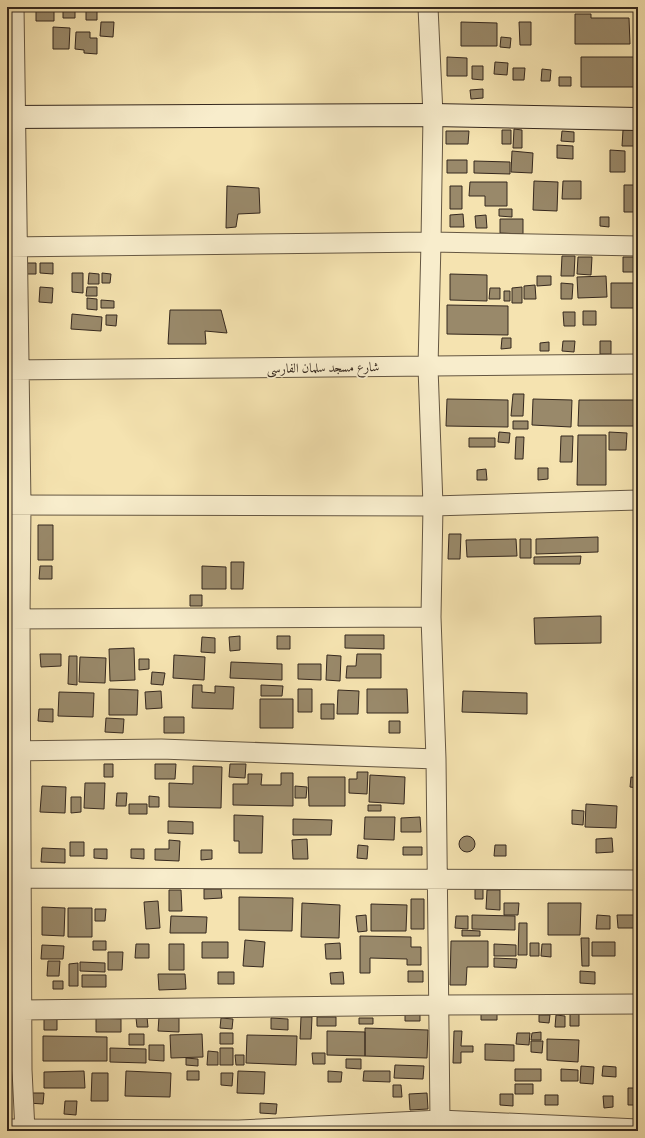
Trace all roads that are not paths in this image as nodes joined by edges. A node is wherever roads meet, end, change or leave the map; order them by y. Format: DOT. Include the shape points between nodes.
graph roads {
  1 [pos="14,7"];
  2 [pos="428,7"];
  3 [pos="433,115"];
  4 [pos="11,117"];
  5 [pos="638,119"];
  6 [pos="431,242"];
  7 [pos="638,246"];
  8 [pos="12,247"];
  9 [pos="638,364"];
  10 [pos="428,366"];
  11 [pos="13,370"];
  12 [pos="638,500"];
  13 [pos="14,505"];
  14 [pos="433,506"];
  15 [pos="431,617"];
  16 [pos="13,619"];
  17 [pos="14,751"];
  18 [pos="436,759"];
  19 [pos="21,878"];
  20 [pos="437,879"];
  21 [pos="638,880"];
  22 [pos="638,1004"];
  23 [pos="439,1005"];
  24 [pos="22,1010"];
  25 [pos="440,1120"];
  26 [pos="638,1129"];
  27 [pos="19,1130"];
  28 [pos="239,1130"];
  1 -- 4 [label="street"];
  2 -- 3 [label="street"];
  3 -- 4 [label="street"];
  3 -- 5 [label="street"];
  3 -- 6 [label="street"];
  4 -- 8 [label="street"];
  6 -- 7 [label="street"];
  6 -- 8 [label="street"];
  6 -- 10 [label="street"];
  8 -- 11 [label="street"];
  9 -- 10 [label="street, شارع مسجد سلمان الفارسى"];
  10 -- 11 [label="street, شارع مسجد سلمان الفارسى"];
  10 -- 14 [label="street"];
  11 -- 13 [label="street"];
  12 -- 14 [label="street"];
  13 -- 14 [label="street"];
  13 -- 16 [label="street"];
  14 -- 15 [label="street"];
  15 -- 16 [label="street"];
  15 -- 18 [label="street"];
  16 -- 17 [label="street"];
  17 -- 18 [label="street" via="161,749"];
  17 -- 19 [label="street"];
  18 -- 20 [label="street"];
  19 -- 20 [label="street"];
  19 -- 24 [label="street"];
  20 -- 21 [label="street"];
  20 -- 23 [label="street"];
  22 -- 23 [label="street"];
  23 -- 24 [label="street"];
  23 -- 25 [label="street"];
  24 -- 27 [label="street"];
  25 -- 26 [label="street"];
  25 -- 28 [label="street"];
  27 -- 28 [label="street"];
}
